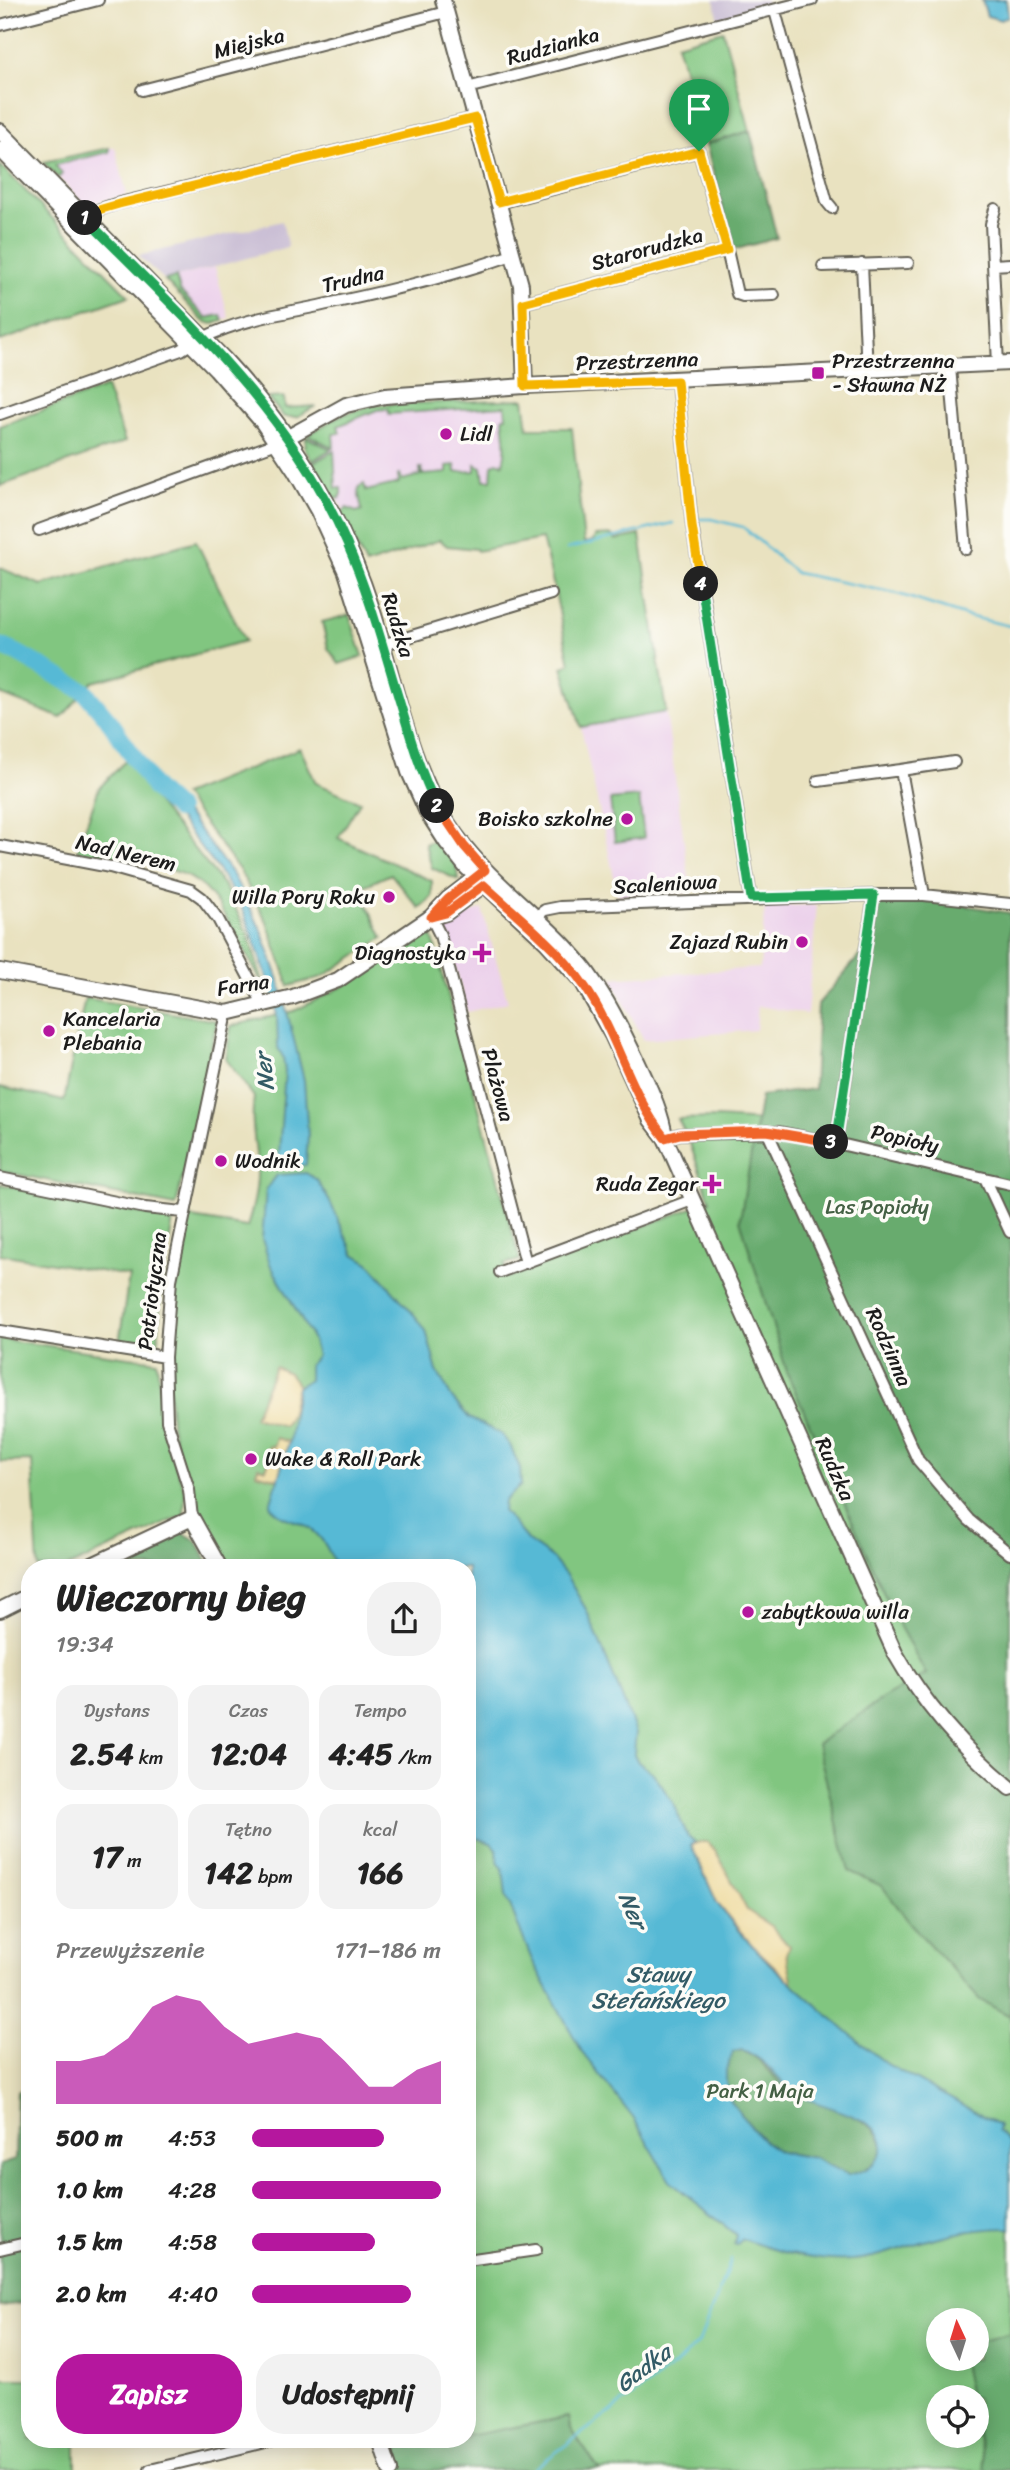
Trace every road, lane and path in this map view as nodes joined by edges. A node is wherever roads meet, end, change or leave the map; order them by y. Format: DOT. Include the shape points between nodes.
graph roads {
  1 [pos="99,0"];
  2 [pos="812,0"];
  3 [pos="444,6"];
  4 [pos="775,11"];
  5 [pos="0,25"];
  6 [pos="467,88"];
  7 [pos="142,90"];
  8 [pos="475,118"];
  9 [pos="0,131"];
  10 [pos="0,149"];
  11 [pos="18,159"];
  12 [pos="499,202"];
  13 [pos="832,208"];
  14 [pos="995,208"];
  15 [pos="85,218"];
  16 [pos="727,250"];
  17 [pos="512,255"];
  18 [pos="908,262"];
  19 [pos="862,264"];
  20 [pos="1010,264"];
  21 [pos="993,265"];
  22 [pos="823,266"];
  23 [pos="774,295"];
  24 [pos="523,303"];
  25 [pos="197,340"];
  26 [pos="1004,363"];
  27 [pos="950,366"];
  28 [pos="867,371"];
  29 [pos="677,381"];
  30 [pos="525,386"];
  31 [pos="0,414"];
  32 [pos="282,440"];
  33 [pos="39,530"];
  34 [pos="966,549"];
  35 [pos="551,594"];
  36 [pos="382,645"];
  37 [pos="954,762"];
  38 [pos="901,770"];
  39 [pos="818,780"];
  40 [pos="0,846"];
  41 [pos="484,878"];
  42 [pos="874,895"];
  43 [pos="924,895"];
  44 [pos="751,898"];
  45 [pos="1010,904"];
  46 [pos="431,917"];
  47 [pos="535,917"];
  48 [pos="0,971"];
  49 [pos="266,1004"];
  50 [pos="227,1013"];
  51 [pos="767,1131"];
  52 [pos="665,1138"];
  53 [pos="836,1143"];
  54 [pos="0,1178"];
  55 [pos="985,1178"];
  56 [pos="1010,1184"];
  57 [pos="692,1200"];
  58 [pos="183,1212"];
  59 [pos="1010,1232"];
  60 [pos="526,1263"];
  61 [pos="500,1272"];
  62 [pos="0,1331"];
  63 [pos="165,1357"];
  64 [pos="192,1518"];
  65 [pos="1010,1554"];
  66 [pos="105,1559"];
  67 [pos="215,1559"];
  68 [pos="21,1600"];
  69 [pos="0,1610"];
  70 [pos="1010,1788"];
  71 [pos="21,2244"];
  72 [pos="0,2249"];
  73 [pos="536,2250"];
  74 [pos="476,2259"];
  75 [pos="241,2448"];
  76 [pos="383,2448"];
  77 [pos="150,2470"];
  78 [pos="390,2470"];
  1 -- 5 [label="street"];
  2 -- 4 [label="street, Rudzianka"];
  3 -- 6 [label="street"];
  3 -- 7 [label="street, Miejska"];
  4 -- 6 [label="street, Rudzianka"];
  4 -- 13 [label="street"];
  6 -- 8 [label="street"];
  8 -- 12 [label="street"];
  8 -- 15 [label="street" via="119,204"];
  9 -- 11 [label="street, Rudzka"];
  10 -- 11 [label="street, Rudzka"];
  11 -- 15 [label="street, Rudzka"];
  11 -- 25 [label="street, Rudzka"];
  12 -- 16 [label="street, Starorudzka" via="699,151"];
  12 -- 17 [label="street"];
  14 -- 21 [label="street"];
  15 -- 25 [label="street, Rudzka"];
  16 -- 23 [label="street" via="737,294"];
  16 -- 24 [label="street, Starorudzka"];
  17 -- 24 [label="street"];
  17 -- 25 [label="street, Trudna" via="391,290 228,326"];
  18 -- 19 [label="street"];
  19 -- 22 [label="street"];
  19 -- 28 [label="street"];
  20 -- 21 [label="street"];
  21 -- 26 [label="street"];
  24 -- 30 [label="street"];
  25 -- 31 [label="street, Trudna" via="181,350"];
  25 -- 32 [label="street, Rudzka" via="249,387"];
  26 -- 27 [label="street, Przestrzenna"];
  27 -- 28 [label="street, Przestrzenna"];
  27 -- 34 [label="street"];
  28 -- 29 [label="street, Przestrzenna"];
  29 -- 30 [label="street, Przestrzenna"];
  29 -- 44 [label="street" via="692,526"];
  30 -- 32 [label="street, Przestrzenna" via="368,398 335,410"];
  32 -- 33 [label="street"];
  32 -- 36 [label="street, Rudzka" via="314,479 344,536"];
  32 -- 41 [label="street, Rudzka" via="346,572 418,794 447,844"];
  35 -- 36 [label="street"];
  36 -- 41 [label="street, Rudzka" via="429,790"];
  37 -- 38 [label="street"];
  38 -- 39 [label="street"];
  38 -- 43 [label="street"];
  40 -- 49 [label="street, Nad Nerem" via="110,867 191,890 218,919"];
  41 -- 46 [label="street, Farna" via="446,913"];
  41 -- 47 [label="street, Rudzka"];
  41 -- 52 [label="street, Rudzka" via="583,984 651,1120"];
  42 -- 43 [label="street, Scaleniowa"];
  42 -- 44 [label="street, Scaleniowa"];
  42 -- 53 [label="street"];
  43 -- 45 [label="street, Scaleniowa"];
  44 -- 47 [label="street, Scaleniowa" via="559,907"];
  46 -- 49 [label="street, Farna" via="348,975"];
  46 -- 60 [label="street, Plażowa" via="440,935"];
  47 -- 52 [label="street, Rudzka" via="568,948 603,994 662,1116"];
  48 -- 50 [label="street, Farna"];
  49 -- 50 [label="street, Farna"];
  50 -- 58 [label="street, Patriotyczna"];
  51 -- 52 [label="street, Popioły"];
  51 -- 53 [label="street, Popioły"];
  51 -- 65 [label="street, Rodzinna" via="918,1460 969,1520"];
  52 -- 57 [label="street, Rudzka"];
  53 -- 55 [label="street, Popioły"];
  54 -- 58 [label="street"];
  55 -- 56 [label="street, Popioły"];
  55 -- 59 [label="street"];
  57 -- 60 [label="street"];
  57 -- 70 [label="street, Rudzka" via="895,1653 945,1726"];
  58 -- 63 [label="street, Patriotyczna" via="171,1280"];
  60 -- 61 [label="street"];
  62 -- 63 [label="street"];
  63 -- 64 [label="street, Patriotyczna" via="167,1420 189,1490"];
  64 -- 66 [label="street"];
  64 -- 67 [label="street, Patriotyczna"];
  68 -- 69 [label="street"];
  71 -- 72 [label="street"];
  73 -- 74 [label="street"];
  75 -- 77 [label="street"];
  76 -- 78 [label="street"];
}
